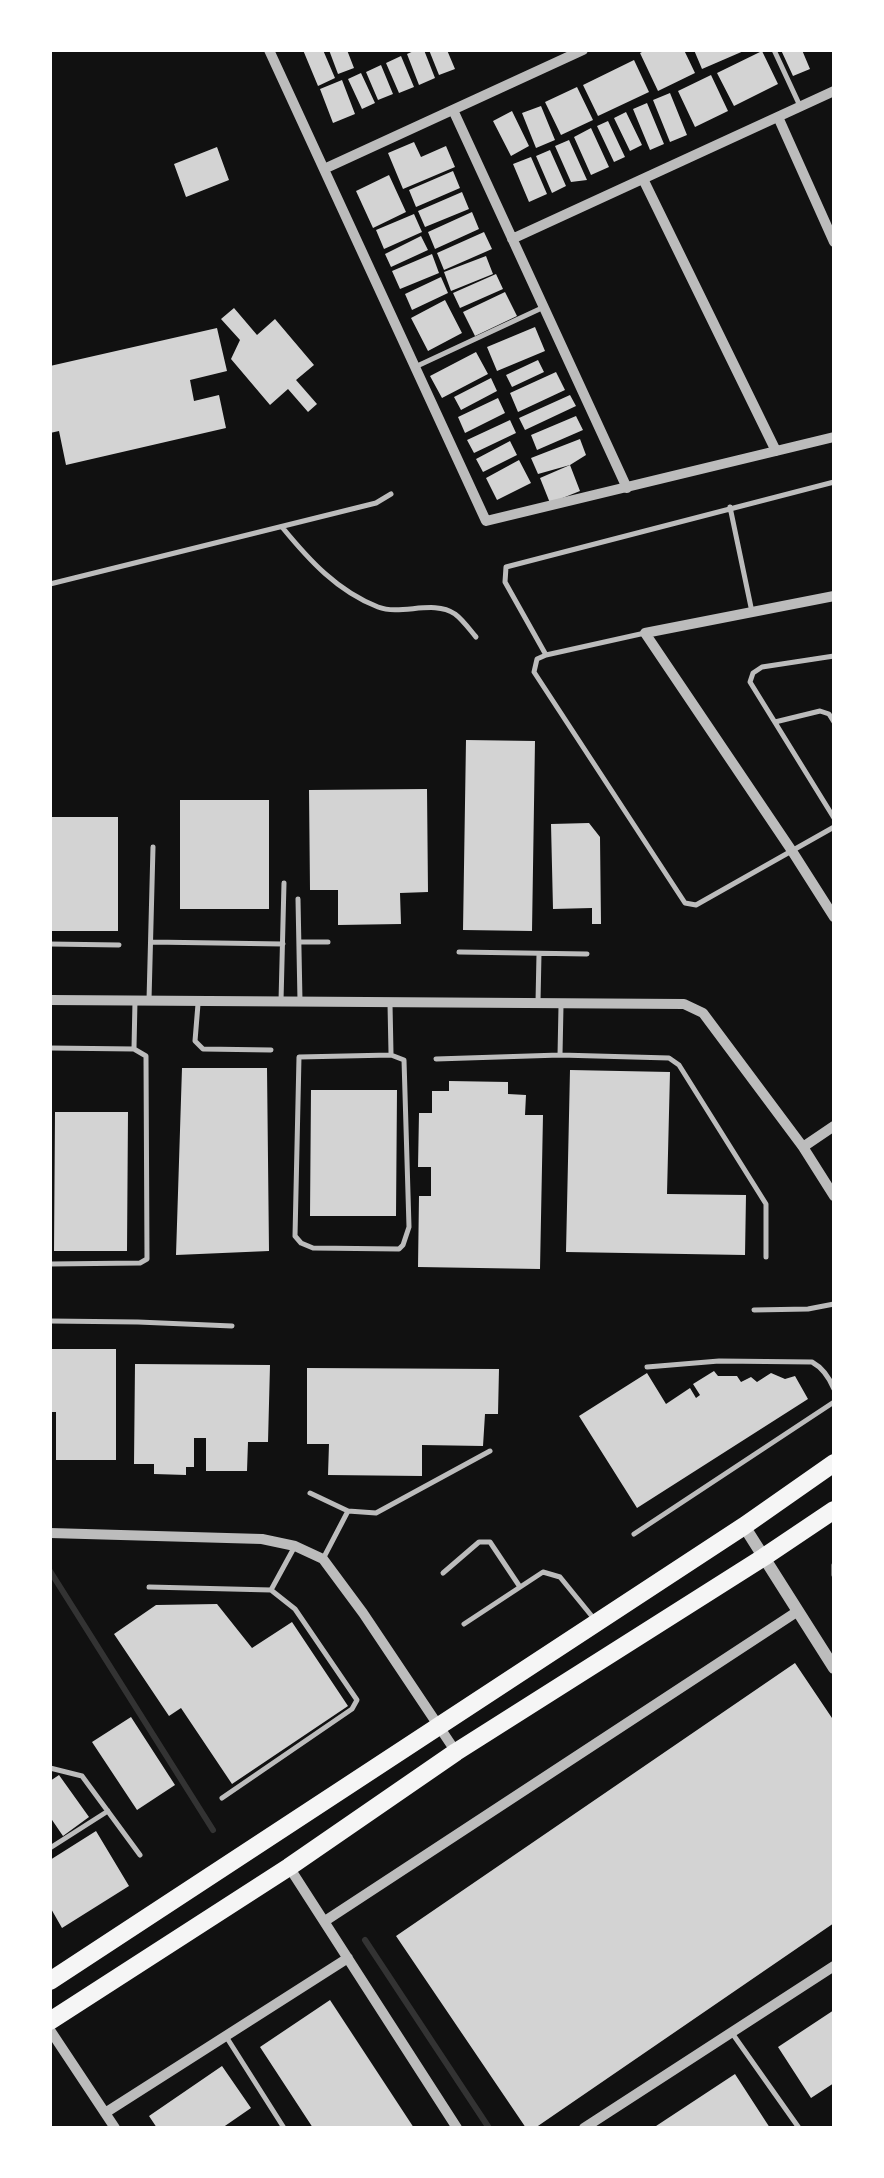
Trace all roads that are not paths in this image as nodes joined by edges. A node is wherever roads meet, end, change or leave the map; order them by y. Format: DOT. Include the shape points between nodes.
graph roads {
  1 [pos="270,50"];
  2 [pos="583,50"];
  3 [pos="774,50"];
  4 [pos="834,91"];
  5 [pos="801,107"];
  6 [pos="453,110"];
  7 [pos="778,118"];
  8 [pos="324,169"];
  9 [pos="643,180"];
  10 [pos="512,239"];
  11 [pos="834,242"];
  12 [pos="544,308"];
  13 [pos="415,367"];
  14 [pos="834,436"];
  15 [pos="776,451"];
  16 [pos="834,482"];
  17 [pos="627,488"];
  18 [pos="391,494"];
  19 [pos="730,508"];
  20 [pos="282,526"];
  21 [pos="50,584"];
  22 [pos="834,596"];
  23 [pos="752,612"];
  24 [pos="645,633"];
  25 [pos="476,637"];
  26 [pos="546,655"];
  27 [pos="834,656"];
  28 [pos="775,722"];
  29 [pos="834,722"];
  30 [pos="834,818"];
  31 [pos="834,826"];
  32 [pos="153,848"];
  33 [pos="792,850"];
  34 [pos="284,883"];
  35 [pos="298,899"];
  36 [pos="834,917"];
  37 [pos="150,942"];
  38 [pos="299,942"];
  39 [pos="328,942"];
  40 [pos="50,944"];
  41 [pos="282,944"];
  42 [pos="119,945"];
  43 [pos="459,952"];
  44 [pos="539,954"];
  45 [pos="588,954"];
  46 [pos="50,1000"];
  47 [pos="135,1000"];
  48 [pos="149,1000"];
  49 [pos="198,1001"];
  50 [pos="281,1001"];
  51 [pos="300,1001"];
  52 [pos="390,1002"];
  53 [pos="538,1002"];
  54 [pos="562,1003"];
  55 [pos="50,1048"];
  56 [pos="134,1049"];
  57 [pos="270,1050"];
  58 [pos="392,1055"];
  59 [pos="560,1055"];
  60 [pos="436,1059"];
  61 [pos="834,1126"];
  62 [pos="803,1147"];
  63 [pos="834,1196"];
  64 [pos="766,1256"];
  65 [pos="50,1264"];
  66 [pos="834,1304"];
  67 [pos="754,1310"];
  68 [pos="50,1321"];
  69 [pos="232,1326"];
  70 [pos="647,1367"];
  71 [pos="834,1388"];
  72 [pos="834,1402"];
  73 [pos="490,1451"];
  74 [pos="834,1463"];
  75 [pos="310,1492"];
  76 [pos="834,1510"];
  77 [pos="348,1511"];
  78 [pos="744,1526"];
  79 [pos="50,1533"];
  80 [pos="634,1534"];
  81 [pos="295,1546"];
  82 [pos="764,1558"];
  83 [pos="323,1559"];
  84 [pos="834,1565"];
  85 [pos="443,1574"];
  86 [pos="834,1575"];
  87 [pos="149,1587"];
  88 [pos="520,1587"];
  89 [pos="271,1590"];
  90 [pos="798,1611"];
  91 [pos="596,1622"];
  92 [pos="464,1624"];
  93 [pos="834,1668"];
  94 [pos="438,1725"];
  95 [pos="456,1752"];
  96 [pos="50,1768"];
  97 [pos="222,1798"];
  98 [pos="108,1811"];
  99 [pos="50,1848"];
  100 [pos="140,1855"];
  101 [pos="289,1866"];
  102 [pos="324,1922"];
  103 [pos="348,1958"];
  104 [pos="834,1966"];
  105 [pos="50,1982"];
  106 [pos="50,2021"];
  107 [pos="50,2030"];
  108 [pos="732,2032"];
  109 [pos="226,2036"];
  110 [pos="105,2113"];
  111 [pos="115,2128"];
  112 [pos="284,2128"];
  113 [pos="457,2128"];
  114 [pos="584,2128"];
  115 [pos="799,2128"];
  1 -- 8 [label="street"];
  2 -- 6 [label="street"];
  3 -- 5 [label="lane"];
  4 -- 5 [label="street"];
  5 -- 7 [label="street"];
  6 -- 8 [label="street"];
  6 -- 10 [label="street"];
  7 -- 9 [label="street"];
  7 -- 11 [label="street"];
  8 -- 13 [label="street"];
  9 -- 10 [label="street"];
  9 -- 15 [label="street"];
  10 -- 12 [label="street"];
  12 -- 13 [label="lane"];
  12 -- 17 [label="street"];
  13 -- 17 [label="street" via="486,521"];
  14 -- 15 [label="street"];
  15 -- 17 [label="street"];
  16 -- 19 [label="lane"];
  18 -- 20 [label="lane"];
  19 -- 23 [label="lane"];
  19 -- 26 [label="lane" via="506,567 505,582"];
  20 -- 21 [label="lane"];
  20 -- 25 [label="lane" via="345,591 381,608 443,609"];
  22 -- 23 [label="street"];
  23 -- 24 [label="street"];
  24 -- 26 [label="lane"];
  24 -- 33 [label="street"];
  26 -- 33 [label="lane" via="537,659 534,672 685,902 696,905"];
  27 -- 28 [label="lane" via="753,673 750,682"];
  28 -- 29 [label="lane" via="820,710"];
  28 -- 30 [label="lane"];
  31 -- 33 [label="lane"];
  32 -- 37 [label="lane"];
  33 -- 36 [label="street"];
  34 -- 41 [label="lane"];
  35 -- 38 [label="lane"];
  37 -- 41 [label="lane"];
  37 -- 48 [label="lane"];
  38 -- 39 [label="lane"];
  38 -- 51 [label="lane"];
  40 -- 42 [label="lane"];
  41 -- 50 [label="lane"];
  43 -- 44 [label="lane"];
  44 -- 45 [label="lane"];
  44 -- 53 [label="lane"];
  46 -- 47 [label="street"];
  47 -- 48 [label="street"];
  47 -- 56 [label="lane"];
  48 -- 49 [label="street"];
  49 -- 50 [label="street"];
  49 -- 57 [label="lane" via="198,1046"];
  50 -- 51 [label="street"];
  51 -- 52 [label="street"];
  52 -- 53 [label="street"];
  52 -- 58 [label="lane"];
  53 -- 54 [label="street"];
  54 -- 59 [label="lane"];
  54 -- 62 [label="street" via="671,1002 703,1012"];
  55 -- 56 [label="lane"];
  56 -- 65 [label="lane" via="146,1056 147,1259"];
  58 -- 58 [label="lane" via="404,1060 409,1226 403,1245 301,1243 295,1236 299,1057"];
  59 -- 60 [label="lane"];
  59 -- 64 [label="lane" via="670,1058 679,1065 766,1204"];
  61 -- 62 [label="street"];
  62 -- 63 [label="street"];
  66 -- 67 [label="lane"];
  68 -- 69 [label="lane"];
  70 -- 71 [label="lane" via="812,1362"];
  72 -- 80 [label="lane"];
  73 -- 77 [label="lane" via="376,1513"];
  74 -- 78 [label="main road"];
  75 -- 77 [label="lane"];
  76 -- 82 [label="main road"];
  77 -- 83 [label="lane"];
  78 -- 82 [label="street"];
  78 -- 91 [label="main road"];
  79 -- 81 [label="street" via="262,1538"];
  81 -- 83 [label="street"];
  81 -- 89 [label="lane"];
  82 -- 90 [label="street"];
  82 -- 95 [label="main road"];
  83 -- 94 [label="street"];
  84 -- 86 [label="lane"];
  85 -- 88 [label="lane" via="480,1542 490,1542"];
  87 -- 89 [label="lane"];
  88 -- 91 [label="lane" via="543,1572 560,1577"];
  88 -- 92 [label="lane"];
  89 -- 97 [label="lane" via="295,1609 356,1700"];
  90 -- 93 [label="street"];
  90 -- 102 [label="street"];
  91 -- 94 [label="main road"];
  94 -- 95 [label="street"];
  94 -- 105 [label="main road"];
  95 -- 101 [label="main road"];
  96 -- 98 [label="lane" via="82,1776"];
  98 -- 99 [label="lane"];
  98 -- 100 [label="lane"];
  101 -- 102 [label="street"];
  101 -- 106 [label="main road"];
  102 -- 103 [label="street"];
  103 -- 109 [label="street"];
  103 -- 113 [label="street"];
  104 -- 108 [label="street"];
  107 -- 110 [label="street"];
  108 -- 114 [label="street"];
  108 -- 115 [label="lane"];
  109 -- 110 [label="street"];
  109 -- 112 [label="lane"];
  110 -- 111 [label="street"];
}
